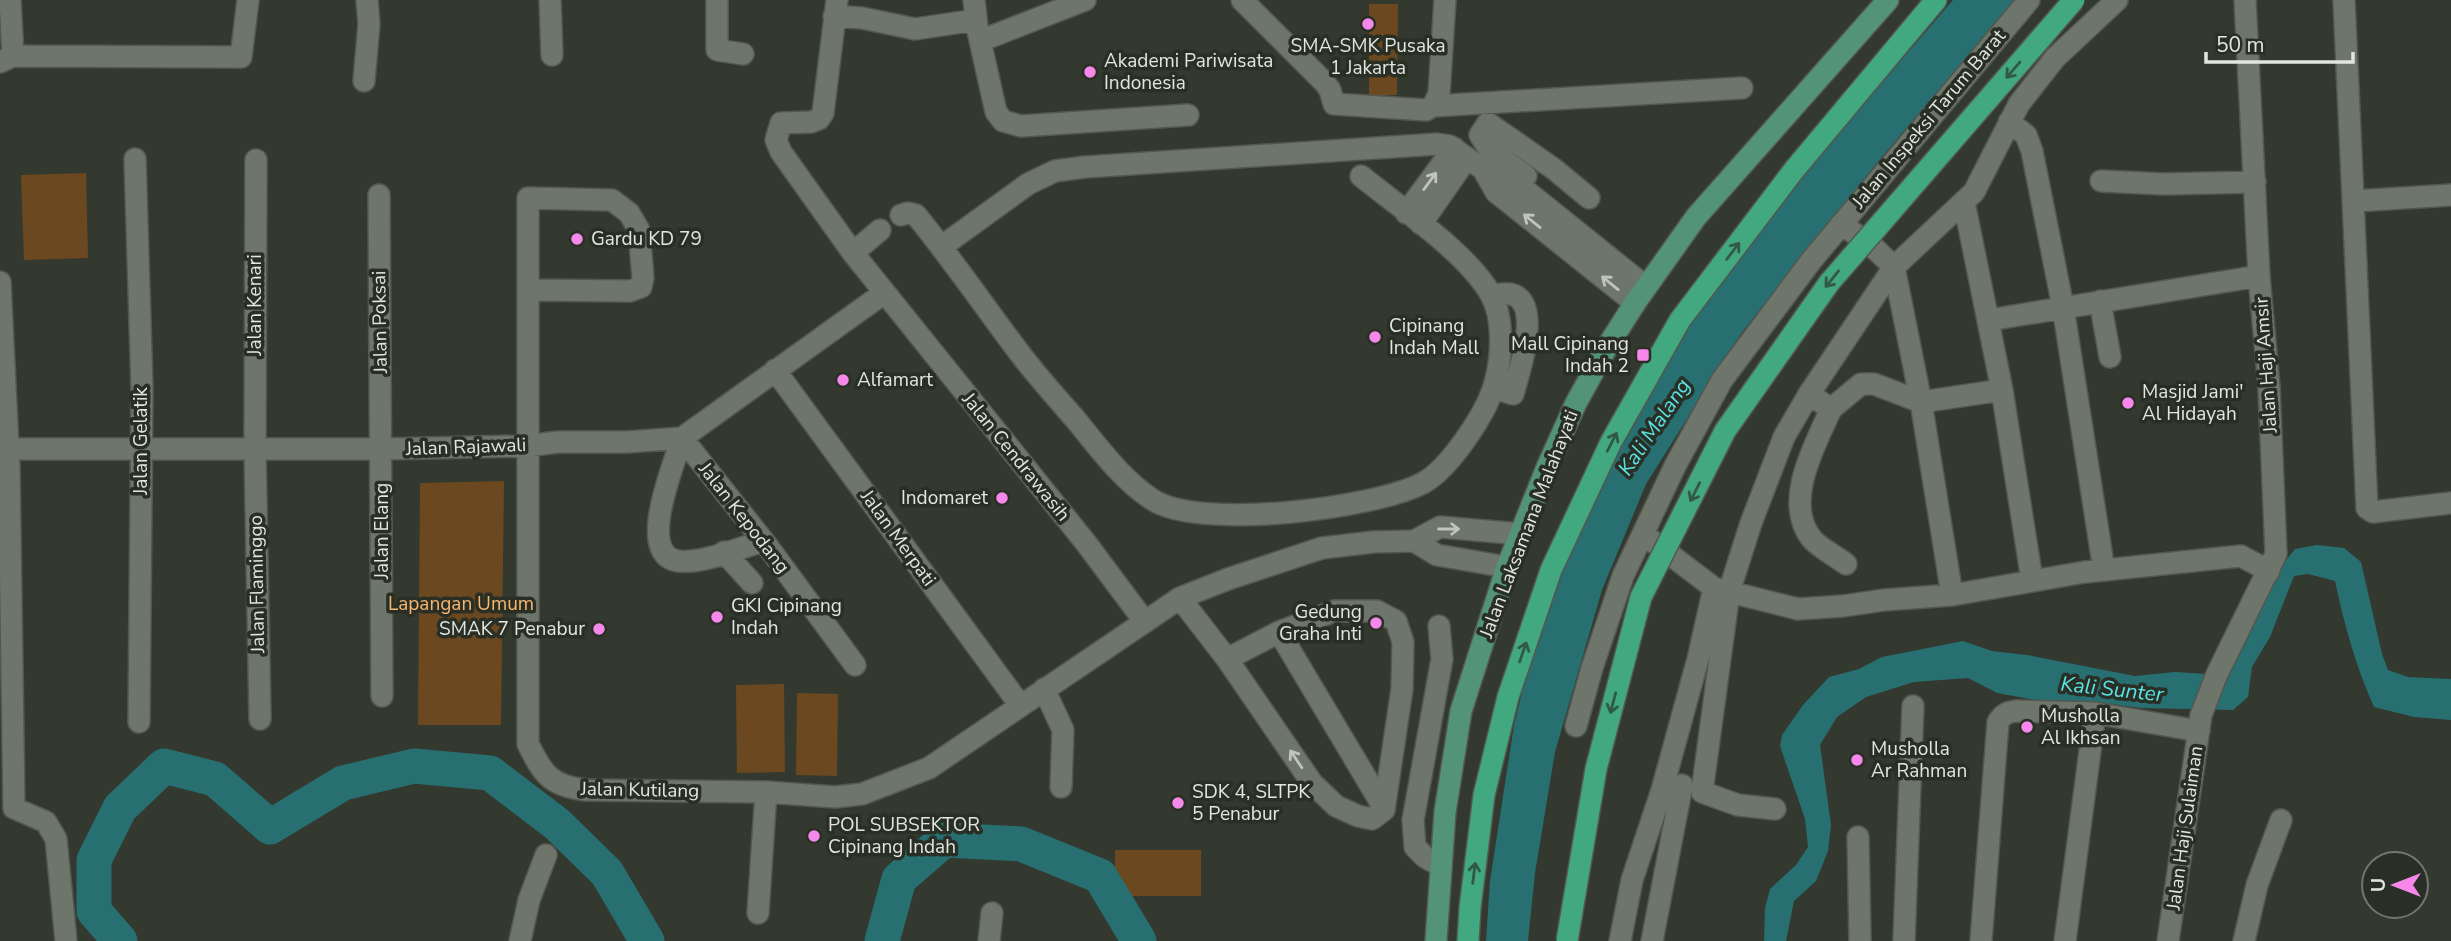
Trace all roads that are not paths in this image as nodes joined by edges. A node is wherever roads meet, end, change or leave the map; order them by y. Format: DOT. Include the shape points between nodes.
graph roads {
  1 [pos="10,0"];
  2 [pos="248,0"];
  3 [pos="367,0"];
  4 [pos="550,0"];
  5 [pos="717,0"];
  6 [pos="1085,0"];
  7 [pos="1242,0"];
  8 [pos="1446,0"];
  9 [pos="1888,0"];
  10 [pos="1936,0"];
  11 [pos="2074,0"];
  12 [pos="2118,0"];
  13 [pos="2245,0"];
  14 [pos="2344,0"];
  15 [pos="2025,6"];
  16 [pos="835,8"];
  17 [pos="977,20"];
  18 [pos="743,54"];
  19 [pos="552,55"];
  20 [pos="2055,58"];
  21 [pos="6,59"];
  22 [pos="364,81"];
  23 [pos="1742,88"];
  24 [pos="1433,106"];
  25 [pos="1188,115"];
  26 [pos="2008,122"];
  27 [pos="1468,158"];
  28 [pos="135,159"];
  29 [pos="256,160"];
  30 [pos="1361,176"];
  31 [pos="2101,181"];
  32 [pos="2255,183"];
  33 [pos="379,195"];
  34 [pos="2451,195"];
  35 [pos="1589,198"];
  36 [pos="2355,201"];
  37 [pos="1965,202"];
  38 [pos="901,215"];
  39 [pos="1414,218"];
  40 [pos="1841,224"];
  41 [pos="880,230"];
  42 [pos="942,247"];
  43 [pos="853,253"];
  44 [pos="1894,267"];
  45 [pos="2259,276"];
  46 [pos="0,282"];
  47 [pos="529,290"];
  48 [pos="1644,290"];
  49 [pos="884,293"];
  50 [pos="1492,295"];
  51 [pos="2099,301"];
  52 [pos="2063,307"];
  53 [pos="1989,320"];
  54 [pos="2110,358"];
  55 [pos="775,370"];
  56 [pos="1494,388"];
  57 [pos="2002,390"];
  58 [pos="1809,394"];
  59 [pos="1921,402"];
  60 [pos="1831,409"];
  61 [pos="682,438"];
  62 [pos="527,446"];
  63 [pos="4,449"];
  64 [pos="382,449"];
  65 [pos="142,450"];
  66 [pos="255,450"];
  67 [pos="2451,503"];
  68 [pos="1521,534"];
  69 [pos="1643,534"];
  70 [pos="763,541"];
  71 [pos="1414,541"];
  72 [pos="724,552"];
  73 [pos="1846,564"];
  74 [pos="1507,568"];
  75 [pos="2104,570"];
  76 [pos="2269,571"];
  77 [pos="2032,580"];
  78 [pos="752,583"];
  79 [pos="1722,590"];
  80 [pos="1952,595"];
  81 [pos="1180,598"];
  82 [pos="1145,622"];
  83 [pos="1438,626"];
  84 [pos="1279,632"];
  85 [pos="1227,659"];
  86 [pos="855,665"];
  87 [pos="1044,689"];
  88 [pos="383,696"];
  89 [pos="1020,705"];
  90 [pos="1913,706"];
  91 [pos="2095,713"];
  92 [pos="260,719"];
  93 [pos="139,722"];
  94 [pos="2200,723"];
  95 [pos="1576,726"];
  96 [pos="1684,782"];
  97 [pos="1061,787"];
  98 [pos="766,792"];
  99 [pos="1384,808"];
  100 [pos="1775,809"];
  101 [pos="2281,820"];
  102 [pos="1858,837"];
  103 [pos="546,855"];
  104 [pos="1441,866"];
  105 [pos="758,913"];
  106 [pos="992,913"];
  107 [pos="66,941"];
  108 [pos="520,941"];
  109 [pos="989,941"];
  110 [pos="1436,941"];
  111 [pos="1468,941"];
  112 [pos="1567,941"];
  113 [pos="1620,941"];
  114 [pos="1652,941"];
  115 [pos="1860,941"];
  116 [pos="1904,941"];
  117 [pos="1981,941"];
  118 [pos="2065,941"];
  119 [pos="2168,941"];
  120 [pos="2244,941"];
  1 -- 21 [label="street"];
  2 -- 21 [label="street" via="241,57"];
  3 -- 22 [label="street"];
  4 -- 19 [label="street"];
  5 -- 18 [label="street" via="717,50"];
  6 -- 17 [label="street"];
  7 -- 24 [label="street" via="1325,83 1334,104 1414,111"];
  8 -- 24 [label="street" via="1438,94"];
  9 -- 48 [label="main road, Jalan Laksamana Malahayati" via="1696,217"];
  111 -- 10 [label="highway, one-way" via="1484,795 1507,697 1551,570 1612,442 1681,320 1794,170"];
  11 -- 112 [label="highway, one-way, bridge" via="1829,283 1726,431 1641,597 1596,769"];
  12 -- 20 [label="street"];
  13 -- 32 [label="street, Jalan Haji Amsir"];
  14 -- 36 [label="street"];
  15 -- 20 [label="street"];
  15 -- 40 [label="street, Jalan Inspeksi Tarum Barat"];
  16 -- 17 [label="street" via="915,29"];
  16 -- 43 [label="street, Jalan Cendrawasih" via="823,113 811,122 782,122 776,140"];
  17 -- 25 [label="street" via="996,112 1003,121 1021,126"];
  20 -- 26 [label="street"];
  23 -- 24 [label="street"];
  26 -- 37 [label="street"];
  26 -- 52 [label="street" via="2026,135 2032,151"];
  27 -- 39 [label="street"];
  27 -- 42 [label="street" via="1437,144 1055,172 1028,184"];
  27 -- 48 [label="street" via="1496,192"];
  28 -- 65 [label="street, Jalan Gelatik"];
  29 -- 66 [label="street, Jalan Kenari"];
  30 -- 39 [label="street"];
  31 -- 32 [label="street"];
  32 -- 45 [label="street, Jalan Haji Amsir"];
  33 -- 64 [label="street, Jalan Poksai"];
  34 -- 36 [label="street"];
  35 -- 48 [label="street" via="1488,122 1480,135 1489,149 1555,197"];
  36 -- 67 [label="street" via="2367,508 2373,512"];
  37 -- 44 [label="street"];
  37 -- 53 [label="street"];
  38 -- 42 [label="street" via="916,215"];
  39 -- 50 [label="street" via="1478,276"];
  40 -- 44 [label="street, Jalan Inspeksi Tarum Barat"];
  40 -- 69 [label="street" via="1722,380"];
  41 -- 43 [label="street"];
  42 -- 56 [label="street" via="1020,353 1117,469 1154,501 1178,510 1314,510 1382,497 1424,483 1452,458"];
  43 -- 49 [label="street, Jalan Cendrawasih"];
  44 -- 58 [label="street"];
  44 -- 59 [label="street"];
  45 -- 51 [label="street"];
  45 -- 76 [label="street, Jalan Haji Amsir" via="2276,554"];
  46 -- 63 [label="street"];
  47 -- 47 [label="street, Jalan Kutilang" via="630,291 641,286 639,230 629,213 612,200 528,198"];
  47 -- 62 [label="street, Jalan Kutilang"];
  48 -- 68 [label="main road, Jalan Laksamana Malahayati" via="1576,404"];
  49 -- 55 [label="street"];
  49 -- 82 [label="street, Jalan Cendrawasih"];
  50 -- 56 [label="street" via="1500,336"];
  50 -- 56 [label="street" via="1517,296 1527,316 1522,366 1513,394"];
  51 -- 52 [label="street"];
  51 -- 54 [label="street"];
  52 -- 53 [label="street"];
  52 -- 75 [label="street"];
  53 -- 57 [label="street"];
  55 -- 61 [label="street"];
  55 -- 89 [label="street, Jalan Merpati"];
  57 -- 59 [label="street"];
  57 -- 77 [label="street"];
  58 -- 60 [label="street"];
  58 -- 79 [label="street" via="1784,437"];
  59 -- 60 [label="street" via="1874,384 1861,384"];
  59 -- 80 [label="street"];
  60 -- 73 [label="street" via="1804,467 1800,513 1811,538"];
  61 -- 62 [label="street, Jalan Rajawali"];
  61 -- 70 [label="street, Jalan Kepodang"];
  61 -- 72 [label="street" via="661,505 660,548 678,561"];
  62 -- 64 [label="street, Jalan Rajawali"];
  62 -- 98 [label="street, Jalan Kutilang" via="528,744 541,771 565,788 586,790"];
  63 -- 65 [label="street, Jalan Rajawali"];
  63 -- 107 [label="street" via="14,808 46,822 56,839"];
  64 -- 66 [label="street, Jalan Rajawali"];
  64 -- 88 [label="street, Jalan Elang"];
  65 -- 66 [label="street, Jalan Rajawali"];
  65 -- 93 [label="street, Jalan Gelatik"];
  66 -- 92 [label="street, Jalan Flaminggo"];
  71 -- 68 [label="street, one-way" via="1440,527"];
  68 -- 74 [label="main road, Jalan Laksamana Malahayati"];
  69 -- 79 [label="street"];
  69 -- 95 [label="street" via="1623,576"];
  70 -- 72 [label="street"];
  70 -- 86 [label="street, Jalan Kepodang"];
  71 -- 74 [label="street" via="1437,555"];
  71 -- 81 [label="street, Jalan Kutilang" via="1322,548"];
  72 -- 78 [label="street"];
  74 -- 104 [label="main road, Jalan Laksamana Malahayati" via="1461,711"];
  75 -- 76 [label="street" via="2241,556"];
  75 -- 77 [label="street"];
  76 -- 94 [label="street, Jalan Haji Amsir" via="2217,674"];
  77 -- 80 [label="street"];
  79 -- 80 [label="street" via="1798,609"];
  79 -- 96 [label="street"];
  79 -- 96 [label="street" via="1698,659"];
  81 -- 82 [label="street, Jalan Kutilang"];
  81 -- 85 [label="street"];
  82 -- 87 [label="street, Jalan Kutilang"];
  83 -- 104 [label="street" via="1442,659 1413,820 1415,847"];
  84 -- 85 [label="street"];
  84 -- 99 [label="street"];
  84 -- 99 [label="street" via="1334,611 1377,611 1396,621 1403,642 1402,689"];
  99 -- 85 [label="street, one-way" via="1373,819 1336,806 1312,783"];
  87 -- 89 [label="street, Jalan Kutilang"];
  87 -- 97 [label="street" via="1063,730"];
  89 -- 98 [label="street, Jalan Kutilang" via="929,768 872,790 835,797"];
  90 -- 116 [label="street"];
  91 -- 94 [label="street"];
  91 -- 117 [label="street" via="2017,711 2007,712 1998,722"];
  91 -- 118 [label="street"];
  94 -- 119 [label="street, Jalan Haji Sulaiman"];
  96 -- 100 [label="street" via="1738,805"];
  96 -- 113 [label="street" via="1632,880"];
  96 -- 114 [label="street"];
  98 -- 105 [label="street"];
  101 -- 120 [label="street" via="2257,885"];
  102 -- 115 [label="street"];
  103 -- 108 [label="street"];
  104 -- 110 [label="main road, Jalan Laksamana Malahayati"];
  106 -- 109 [label="street"];
}
